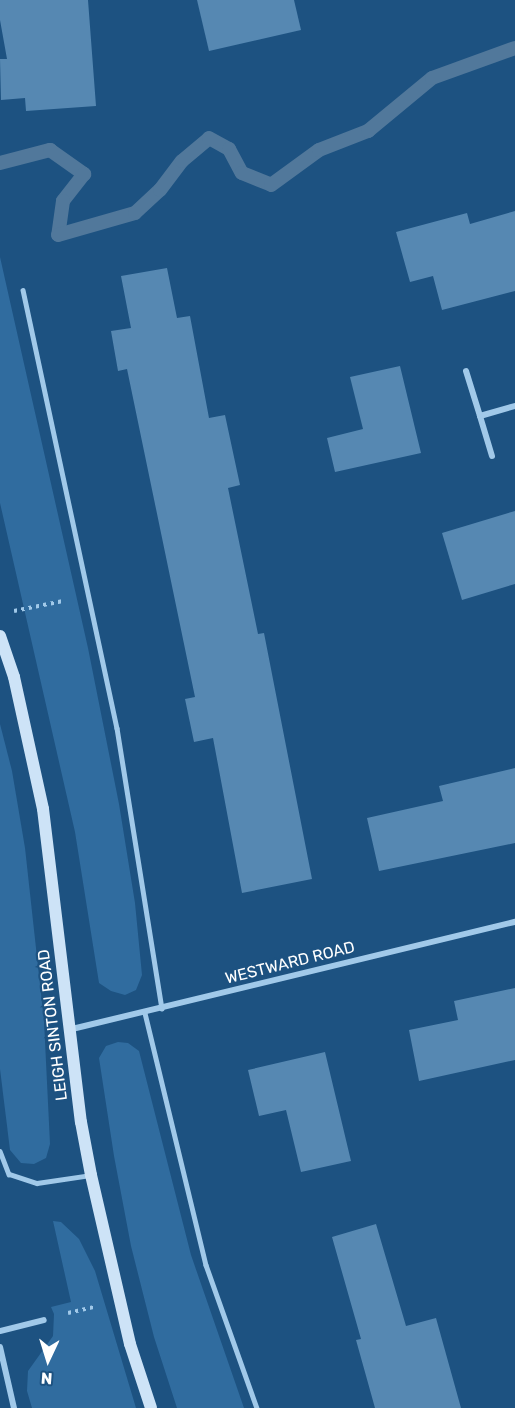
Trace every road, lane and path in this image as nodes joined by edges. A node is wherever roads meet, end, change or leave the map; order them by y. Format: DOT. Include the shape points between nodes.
graph roads {
  1 [pos="23,290"];
  2 [pos="466,371"];
  3 [pos="515,406"];
  4 [pos="480,416"];
  5 [pos="492,456"];
  6 [pos="90,595"];
  7 [pos="11,611"];
  8 [pos="0,636"];
  9 [pos="515,922"];
  10 [pos="162,1008"];
  11 [pos="146,1013"];
  12 [pos="72,1029"];
  13 [pos="0,1152"];
  14 [pos="91,1175"];
  15 [pos="96,1306"];
  16 [pos="44,1320"];
  17 [pos="0,1330"];
  18 [pos="0,1347"];
  19 [pos="14,1408"];
  20 [pos="151,1408"];
  21 [pos="257,1408"];
  1 -- 6 [label="lane"];
  2 -- 4 [label="street"];
  3 -- 4 [label="street"];
  4 -- 5 [label="street"];
  6 -- 7 [label="path"];
  6 -- 10 [label="lane" via="133,817"];
  8 -- 12 [label="main road, LEIGH SINTON ROAD" via="14,677 43,809"];
  9 -- 10 [label="street, WESTWARD ROAD"];
  10 -- 11 [label="street, WESTWARD ROAD"];
  11 -- 12 [label="street, WESTWARD ROAD"];
  11 -- 21 [label="lane" via="206,1265"];
  12 -- 14 [label="main road, LEIGH SINTON ROAD" via="81,1122"];
  13 -- 14 [label="lane" via="9,1174 38,1183"];
  14 -- 20 [label="main road, LEIGH SINTON ROAD" via="130,1344"];
  15 -- 16 [label="path"];
  16 -- 17 [label="street"];
  18 -- 19 [label="street"];
}
